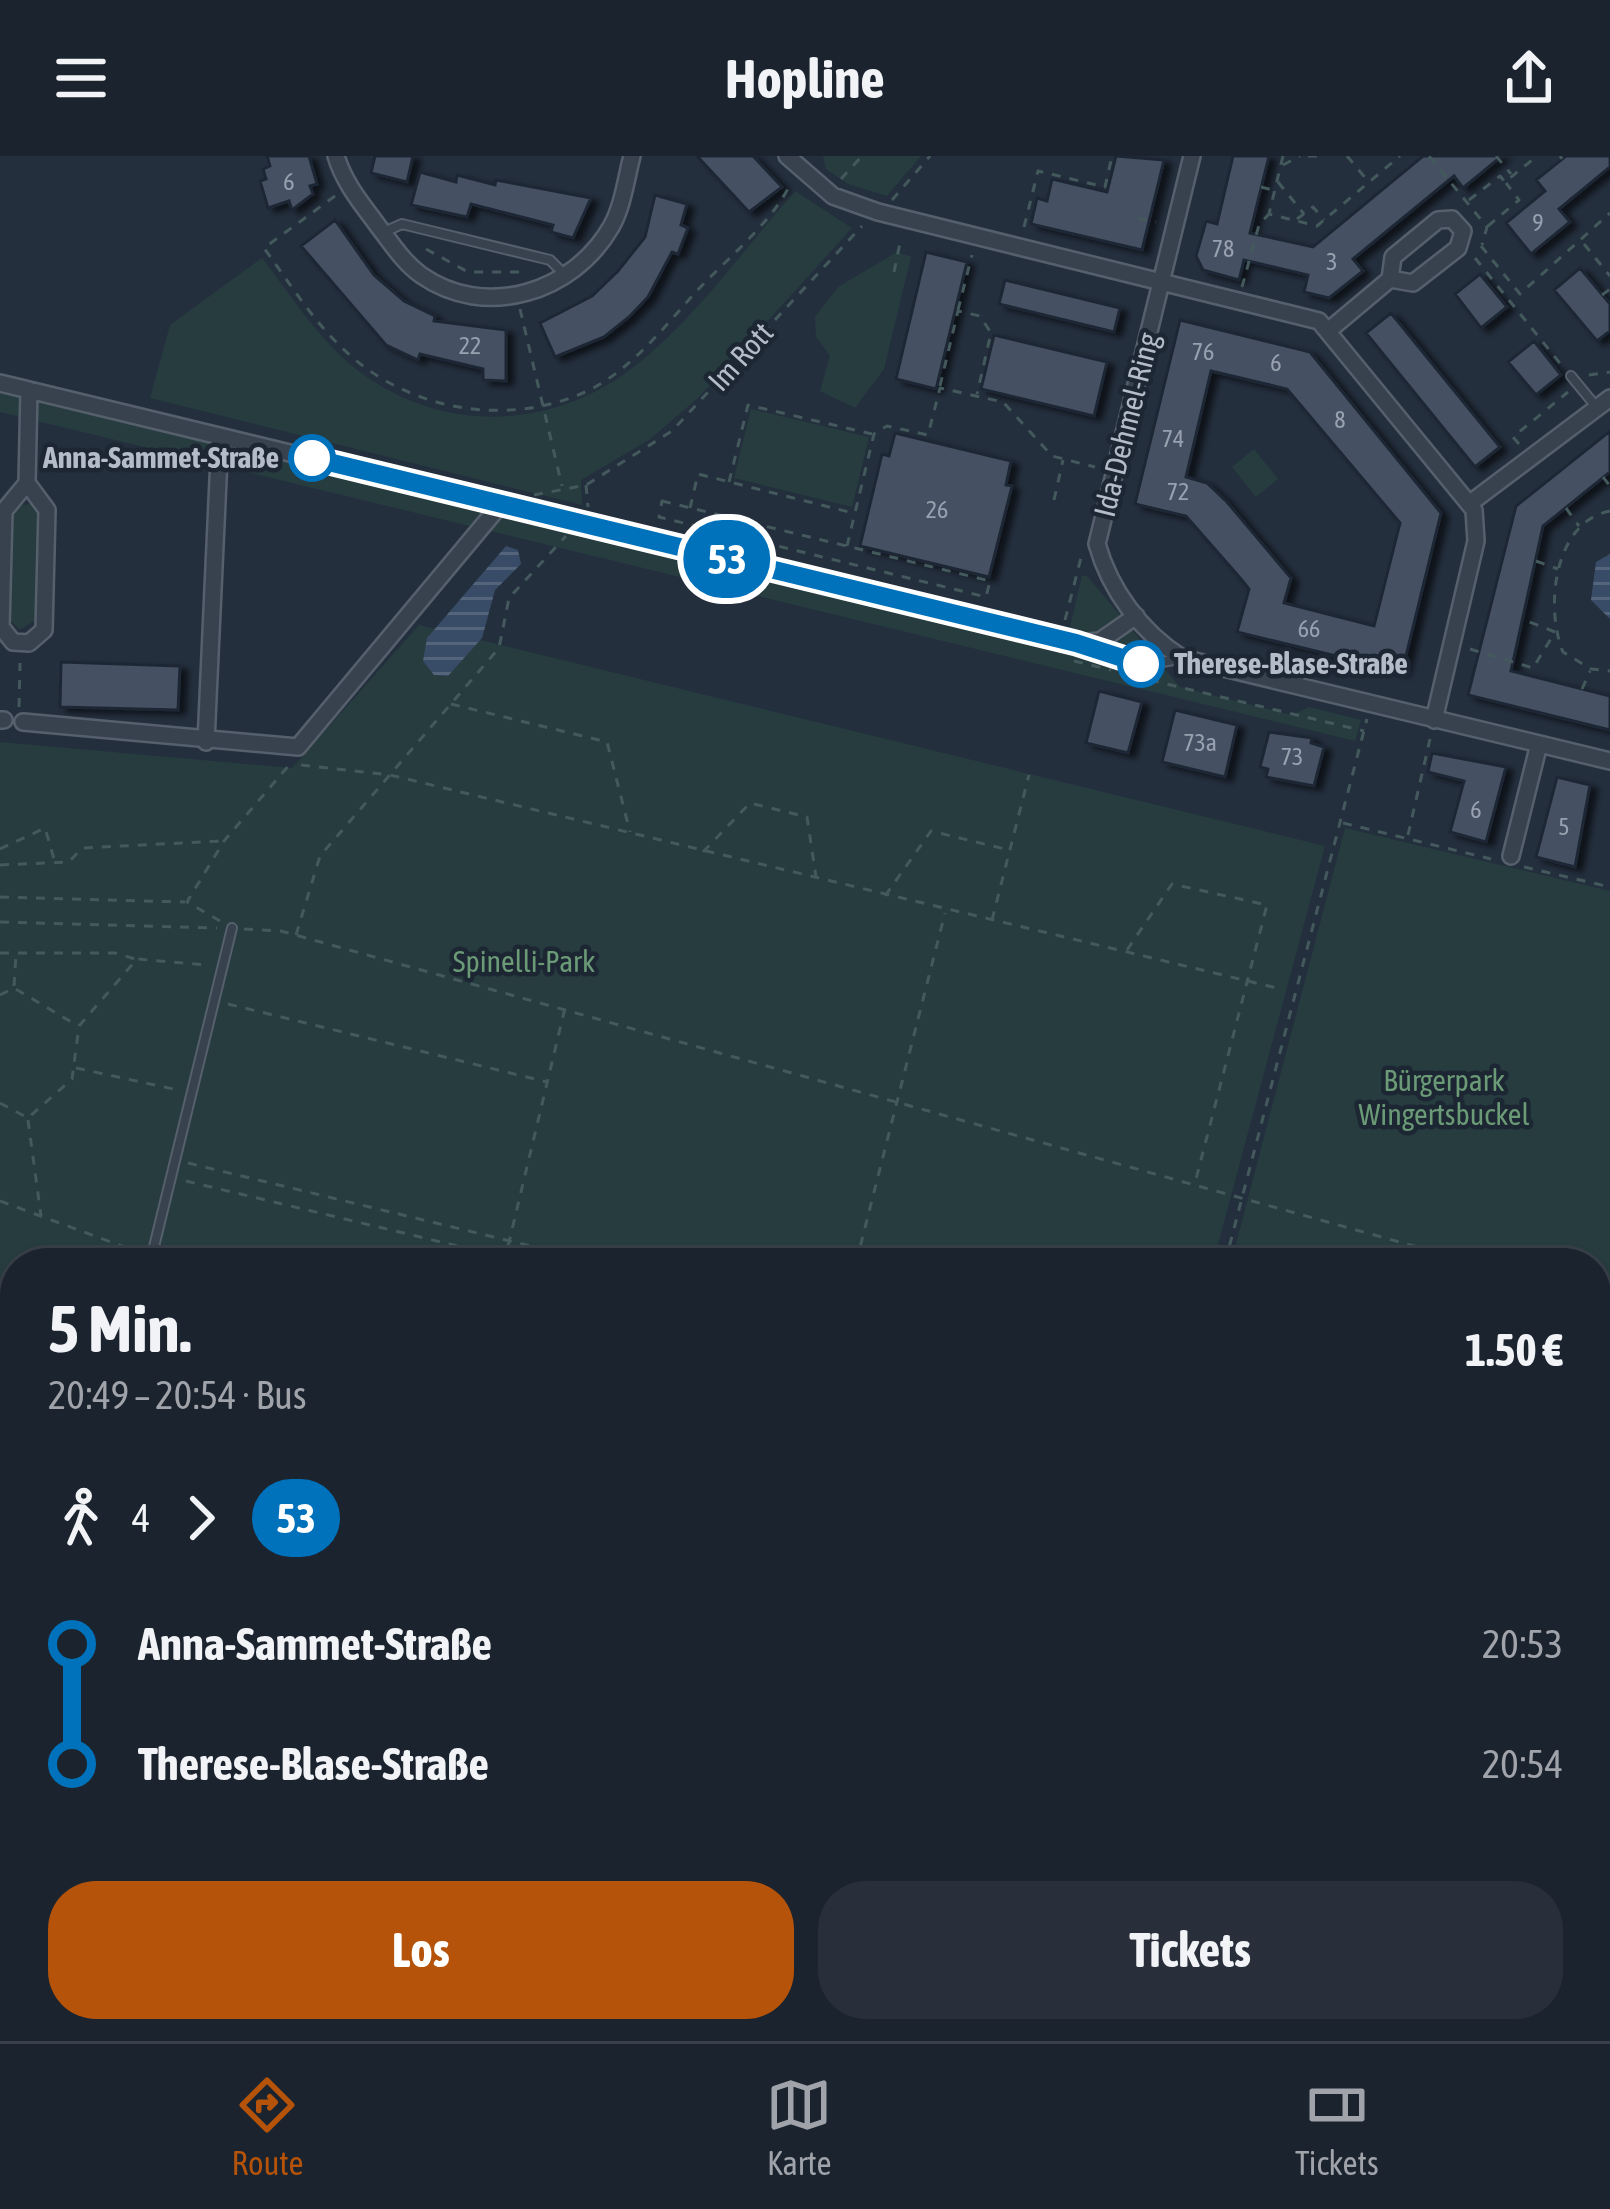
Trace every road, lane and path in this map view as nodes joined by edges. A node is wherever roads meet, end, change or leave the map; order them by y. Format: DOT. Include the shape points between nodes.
graph roads {
  1 [pos="336,156"];
  2 [pos="632,156"];
  3 [pos="862,156"];
  4 [pos="930,156"];
  5 [pos="1112,156"];
  6 [pos="1192,156"];
  7 [pos="1283,156"];
  8 [pos="1300,156"];
  9 [pos="1309,156"];
  10 [pos="1317,156"];
  11 [pos="1347,156"];
  12 [pos="1400,156"];
  13 [pos="1429,156"];
  14 [pos="1537,156"];
  15 [pos="1499,157"];
  16 [pos="798,160"];
  17 [pos="1281,164"];
  18 [pos="1512,176"];
  19 [pos="841,179"];
  20 [pos="1277,180"];
  21 [pos="1369,182"];
  22 [pos="1505,182"];
  23 [pos="349,185"];
  24 [pos="1262,187"];
  25 [pos="1275,190"];
  26 [pos="1520,200"];
  27 [pos="1466,202"];
  28 [pos="1526,207"];
  29 [pos="878,212"];
  30 [pos="1610,213"];
  31 [pos="1269,214"];
  32 [pos="1304,214"];
  33 [pos="905,218"];
  34 [pos="1025,220"];
  35 [pos="1295,220"];
  36 [pos="1324,220"];
  37 [pos="1457,225"];
  38 [pos="1487,226"];
  39 [pos="383,232"];
  40 [pos="477,242"];
  41 [pos="1583,242"];
  42 [pos="1481,246"];
  43 [pos="426,249"];
  44 [pos="969,266"];
  45 [pos="468,272"];
  46 [pos="519,272"];
  47 [pos="894,272"];
  48 [pos="566,276"];
  49 [pos="1610,276"];
  50 [pos="1390,279"];
  51 [pos="1162,281"];
  52 [pos="1610,289"];
  53 [pos="1603,295"];
  54 [pos="517,296"];
  55 [pos="1239,300"];
  56 [pos="958,311"];
  57 [pos="1328,331"];
  58 [pos="1610,372"];
  59 [pos="1574,380"];
  60 [pos="0,383"];
  61 [pos="940,388"];
  62 [pos="29,390"];
  63 [pos="976,396"];
  64 [pos="1602,401"];
  65 [pos="543,406"];
  66 [pos="874,434"];
  67 [pos="220,436"];
  68 [pos="1529,457"];
  69 [pos="1064,459"];
  70 [pos="1091,466"];
  71 [pos="1603,477"];
  72 [pos="729,482"];
  73 [pos="27,483"];
  74 [pos="586,485"];
  75 [pos="1610,486"];
  76 [pos="562,488"];
  77 [pos="1054,500"];
  78 [pos="501,504"];
  79 [pos="1469,504"];
  80 [pos="691,508"];
  81 [pos="1566,508"];
  82 [pos="521,509"];
  83 [pos="1610,511"];
  84 [pos="855,513"];
  85 [pos="585,524"];
  86 [pos="1580,528"];
  87 [pos="564,538"];
  88 [pos="1097,544"];
  89 [pos="847,546"];
  90 [pos="1536,561"];
  91 [pos="1559,570"];
  92 [pos="1136,616"];
  93 [pos="1522,619"];
  94 [pos="1555,632"];
  95 [pos="1068,641"];
  96 [pos="20,643"];
  97 [pos="1451,645"];
  98 [pos="1182,658"];
  99 [pos="1591,669"];
  100 [pos="1610,671"];
  101 [pos="1582,688"];
  102 [pos="451,704"];
  103 [pos="1371,704"];
  104 [pos="1434,720"];
  105 [pos="11,721"];
  106 [pos="206,742"];
  107 [pos="1539,744"];
  108 [pos="1610,761"];
  109 [pos="390,775"];
  110 [pos="1028,775"];
  111 [pos="1340,822"];
  112 [pos="631,833"];
  113 [pos="1407,838"];
  114 [pos="224,841"];
  115 [pos="0,849"];
  116 [pos="1009,850"];
  117 [pos="703,852"];
  118 [pos="1510,856"];
  119 [pos="55,863"];
  120 [pos="0,866"];
  121 [pos="816,879"];
  122 [pos="1610,887"];
  123 [pos="885,896"];
  124 [pos="0,897"];
  125 [pos="187,902"];
  126 [pos="946,911"];
  127 [pos="0,922"];
  128 [pos="992,922"];
  129 [pos="232,928"];
  130 [pos="296,935"];
  131 [pos="1126,952"];
  132 [pos="0,953"];
  133 [pos="16,953"];
  134 [pos="137,959"];
  135 [pos="223,968"];
  136 [pos="1246,981"];
  137 [pos="14,988"];
  138 [pos="1281,989"];
  139 [pos="0,995"];
  140 [pos="215,1000"];
  141 [pos="565,1008"];
  142 [pos="80,1026"];
  143 [pos="74,1067"];
  144 [pos="547,1082"];
  145 [pos="192,1093"];
  146 [pos="897,1101"];
  147 [pos="0,1103"];
  148 [pos="28,1118"];
  149 [pos="174,1160"];
  150 [pos="170,1177"];
  151 [pos="1195,1185"];
  152 [pos="1242,1197"];
  153 [pos="0,1202"];
  154 [pos="41,1216"];
  155 [pos="416,1218"];
  156 [pos="411,1234"];
  157 [pos="509,1240"];
  158 [pos="120,1248"];
  159 [pos="153,1248"];
  160 [pos="461,1248"];
  161 [pos="507,1248"];
  162 [pos="541,1248"];
  163 [pos="860,1248"];
  164 [pos="1229,1248"];
  165 [pos="1422,1248"];
  1 -- 23 [label="street"];
  2 -- 48 [label="street" via="613,223"];
  3 -- 19 [label="path"];
  4 -- 29 [label="path, Im Rott"];
  5 -- 34 [label="path" via="1105,187 1038,171"];
  6 -- 51 [label="street, Ida-Dehmel-Ring"];
  7 -- 17 [label="path"];
  8 -- 17 [label="path"];
  9 -- 10 [label="path"];
  11 -- 21 [label="path"];
  12 -- 21 [label="path"];
  13 -- 27 [label="path"];
  14 -- 18 [label="path"];
  15 -- 18 [label="path"];
  16 -- 29 [label="street" via="833,196"];
  16 -- 65 [label="path" via="786,192 633,358 585,392"];
  17 -- 20 [label="path"];
  18 -- 22 [label="path"];
  20 -- 25 [label="path"];
  20 -- 32 [label="path"];
  21 -- 36 [label="path"];
  22 -- 26 [label="path"];
  22 -- 27 [label="path" via="1500,176"];
  23 -- 39 [label="street"];
  23 -- 65 [label="path" via="264,248 318,321 392,387 430,402"];
  24 -- 25 [label="path"];
  25 -- 31 [label="path"];
  26 -- 28 [label="path"];
  26 -- 38 [label="path"];
  27 -- 37 [label="path"];
  27 -- 38 [label="path"];
  29 -- 33 [label="street"];
  29 -- 74 [label="path, Im Rott" via="672,430"];
  30 -- 41 [label="path"];
  31 -- 35 [label="path"];
  31 -- 55 [label="path"];
  32 -- 35 [label="path"];
  32 -- 36 [label="path" via="1313,207"];
  33 -- 47 [label="path"];
  33 -- 51 [label="street"];
  35 -- 36 [label="path"];
  37 -- 38 [label="path"];
  37 -- 50 [label="street" via="1438,220 1393,256"];
  37 -- 50 [label="street" via="1458,248 1413,284"];
  38 -- 42 [label="path"];
  39 -- 40 [label="lane" via="402,224"];
  39 -- 54 [label="street" via="416,271 444,287"];
  40 -- 45 [label="path"];
  40 -- 48 [label="lane" via="550,260"];
  41 -- 42 [label="path" via="1520,294"];
  41 -- 49 [label="path"];
  42 -- 59 [label="path" via="1472,254"];
  43 -- 45 [label="path"];
  44 -- 56 [label="path"];
  45 -- 46 [label="path"];
  48 -- 54 [label="street"];
  50 -- 57 [label="street"];
  51 -- 55 [label="street"];
  51 -- 88 [label="street, Ida-Dehmel-Ring"];
  52 -- 53 [label="path"];
  54 -- 65 [label="path"];
  55 -- 57 [label="street" via="1319,321"];
  56 -- 61 [label="path"];
  56 -- 63 [label="path" via="980,316 991,333"];
  57 -- 79 [label="street"];
  58 -- 59 [label="path"];
  59 -- 64 [label="lane"];
  59 -- 68 [label="path" via="1513,436"];
  60 -- 62 [label="street"];
  61 -- 63 [label="path"];
  61 -- 66 [label="path" via="928,435 887,426"];
  62 -- 67 [label="street"];
  62 -- 73 [label="street"];
  63 -- 69 [label="path" via="1003,402 1052,456"];
  64 -- 68 [label="street"];
  65 -- 76 [label="path"];
  66 -- 72 [label="path" via="748,405"];
  66 -- 84 [label="path"];
  67 -- 78 [label="street"];
  67 -- 106 [label="street"];
  68 -- 79 [label="street"];
  69 -- 70 [label="path"];
  69 -- 77 [label="path"];
  71 -- 75 [label="path"];
  72 -- 80 [label="path" via="698,474"];
  72 -- 84 [label="path"];
  73 -- 96 [label="street" via="4,511 1,627"];
  73 -- 96 [label="street" via="47,511 44,630"];
  74 -- 76 [label="path, Im Rott"];
  74 -- 85 [label="path"];
  76 -- 82 [label="path, Im Rott" via="531,496"];
  78 -- 82 [label="street"];
  78 -- 106 [label="street" via="298,747"];
  79 -- 97 [label="street" via="1476,542"];
  80 -- 89 [label="path"];
  80 -- 89 [label="path" via="662,501 659,517 986,597 990,581"];
  81 -- 86 [label="path"];
  82 -- 85 [label="street"];
  83 -- 86 [label="path"];
  84 -- 89 [label="path"];
  85 -- 95 [label="street" via="665,553"];
  86 -- 91 [label="path"];
  87 -- 102 [label="path" via="509,598 499,648"];
  88 -- 92 [label="street, Ida-Dehmel-Ring" via="1106,576"];
  88 -- 95 [label="path" via="1084,546"];
  90 -- 91 [label="path"];
  91 -- 94 [label="path"];
  92 -- 95 [label="street" via="1100,641"];
  92 -- 98 [label="street, Ida-Dehmel-Ring"];
  93 -- 94 [label="path"];
  94 -- 97 [label="path" via="1533,668"];
  94 -- 99 [label="path" via="1563,652"];
  95 -- 98 [label="lane" via="1145,665"];
  96 -- 105 [label="path"];
  97 -- 104 [label="street"];
  98 -- 103 [label="street, Ida-Dehmel-Ring"];
  99 -- 100 [label="path"];
  99 -- 101 [label="path"];
  102 -- 109 [label="path"];
  102 -- 112 [label="path" via="607,742"];
  103 -- 104 [label="street, Ida-Dehmel-Ring"];
  103 -- 111 [label="path"];
  104 -- 107 [label="street, Ida-Dehmel-Ring"];
  104 -- 113 [label="path"];
  105 -- 106 [label="street"];
  107 -- 108 [label="street, Ida-Dehmel-Ring"];
  107 -- 118 [label="street"];
  109 -- 112 [label="path"];
  109 -- 114 [label="path" via="290,764"];
  109 -- 130 [label="path" via="320,856"];
  110 -- 116 [label="path"];
  111 -- 113 [label="path"];
  111 -- 152 [label="path"];
  112 -- 117 [label="path"];
  113 -- 122 [label="path"];
  114 -- 119 [label="path" via="82,848"];
  114 -- 125 [label="path"];
  115 -- 119 [label="path" via="45,828"];
  116 -- 123 [label="path" via="931,832"];
  116 -- 128 [label="path"];
  117 -- 121 [label="path"];
  117 -- 121 [label="path" via="750,803 807,817"];
  119 -- 120 [label="path"];
  121 -- 123 [label="path"];
  123 -- 126 [label="path"];
  124 -- 125 [label="path"];
  125 -- 129 [label="path"];
  126 -- 128 [label="path"];
  126 -- 146 [label="path"];
  127 -- 129 [label="path"];
  128 -- 131 [label="path"];
  129 -- 130 [label="path"];
  129 -- 135 [label="lane"];
  130 -- 141 [label="path"];
  131 -- 136 [label="path"];
  131 -- 136 [label="path" via="1172,884 1267,905"];
  132 -- 133 [label="path"];
  133 -- 134 [label="path"];
  133 -- 137 [label="path"];
  134 -- 135 [label="path"];
  134 -- 142 [label="path"];
  135 -- 140 [label="lane"];
  136 -- 138 [label="path"];
  136 -- 151 [label="path"];
  137 -- 139 [label="path"];
  137 -- 142 [label="path"];
  140 -- 144 [label="path"];
  140 -- 145 [label="lane"];
  141 -- 144 [label="path"];
  141 -- 146 [label="path"];
  142 -- 143 [label="path"];
  143 -- 145 [label="path"];
  143 -- 148 [label="path" via="73,1079"];
  144 -- 157 [label="path"];
  145 -- 149 [label="lane"];
  146 -- 151 [label="path"];
  146 -- 163 [label="path"];
  147 -- 148 [label="path"];
  148 -- 154 [label="path"];
  149 -- 150 [label="lane"];
  149 -- 155 [label="path"];
  150 -- 156 [label="path"];
  150 -- 159 [label="lane"];
  151 -- 152 [label="path"];
  152 -- 164 [label="path"];
  152 -- 165 [label="path"];
  153 -- 154 [label="path"];
  154 -- 158 [label="path"];
  155 -- 156 [label="path"];
  155 -- 157 [label="path"];
  156 -- 160 [label="path"];
  157 -- 161 [label="path"];
  157 -- 162 [label="path"];
}
